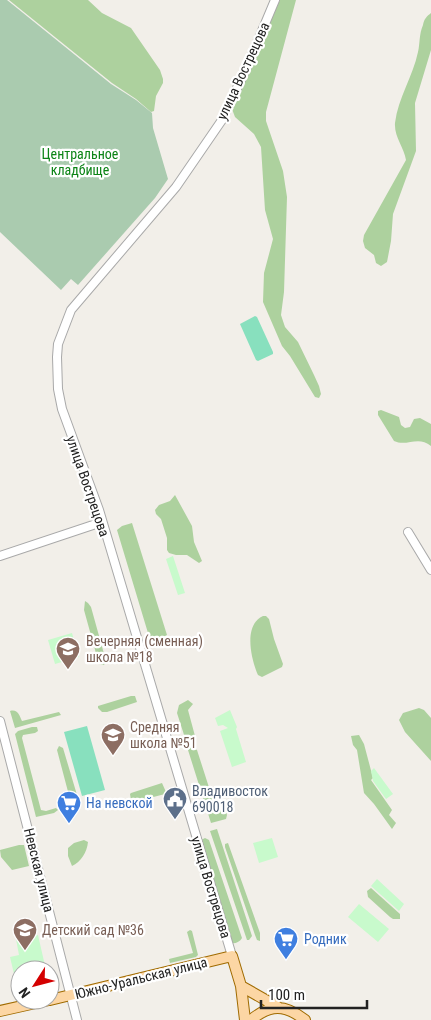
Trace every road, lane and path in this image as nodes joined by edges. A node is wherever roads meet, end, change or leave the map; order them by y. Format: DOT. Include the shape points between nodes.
graph roads {
  1 [pos="275,0"];
  2 [pos="102,522"];
  3 [pos="408,532"];
  4 [pos="0,556"];
  5 [pos="431,570"];
  6 [pos="0,721"];
  7 [pos="232,956"];
  8 [pos="241,986"];
  9 [pos="71,995"];
  10 [pos="60,998"];
  11 [pos="279,1008"];
  12 [pos="77,1020"];
  13 [pos="245,1020"];
  14 [pos="251,1020"];
  15 [pos="305,1020"];
  1 -- 2 [label="street, улица Вострецова" via="222,120 176,187 75,304 58,344 56,363 62,408"];
  2 -- 4 [label="street"];
  2 -- 7 [label="street, улица Вострецова"];
  3 -- 5 [label="street"];
  6 -- 9 [label="street, Невская улица"];
  7 -- 8 [label="main road, улица Вострецова"];
  7 -- 9 [label="main road, Южно-Уральская улица"];
  8 -- 11 [label="main road"];
  8 -- 13 [label="main road, улица Вострецова"];
  9 -- 10 [label="main road, Южно-Уральская улица"];
  9 -- 12 [label="street, Невская улица"];
  11 -- 14 [label="main road" via="268,1008"];
  11 -- 15 [label="main road"];
}
